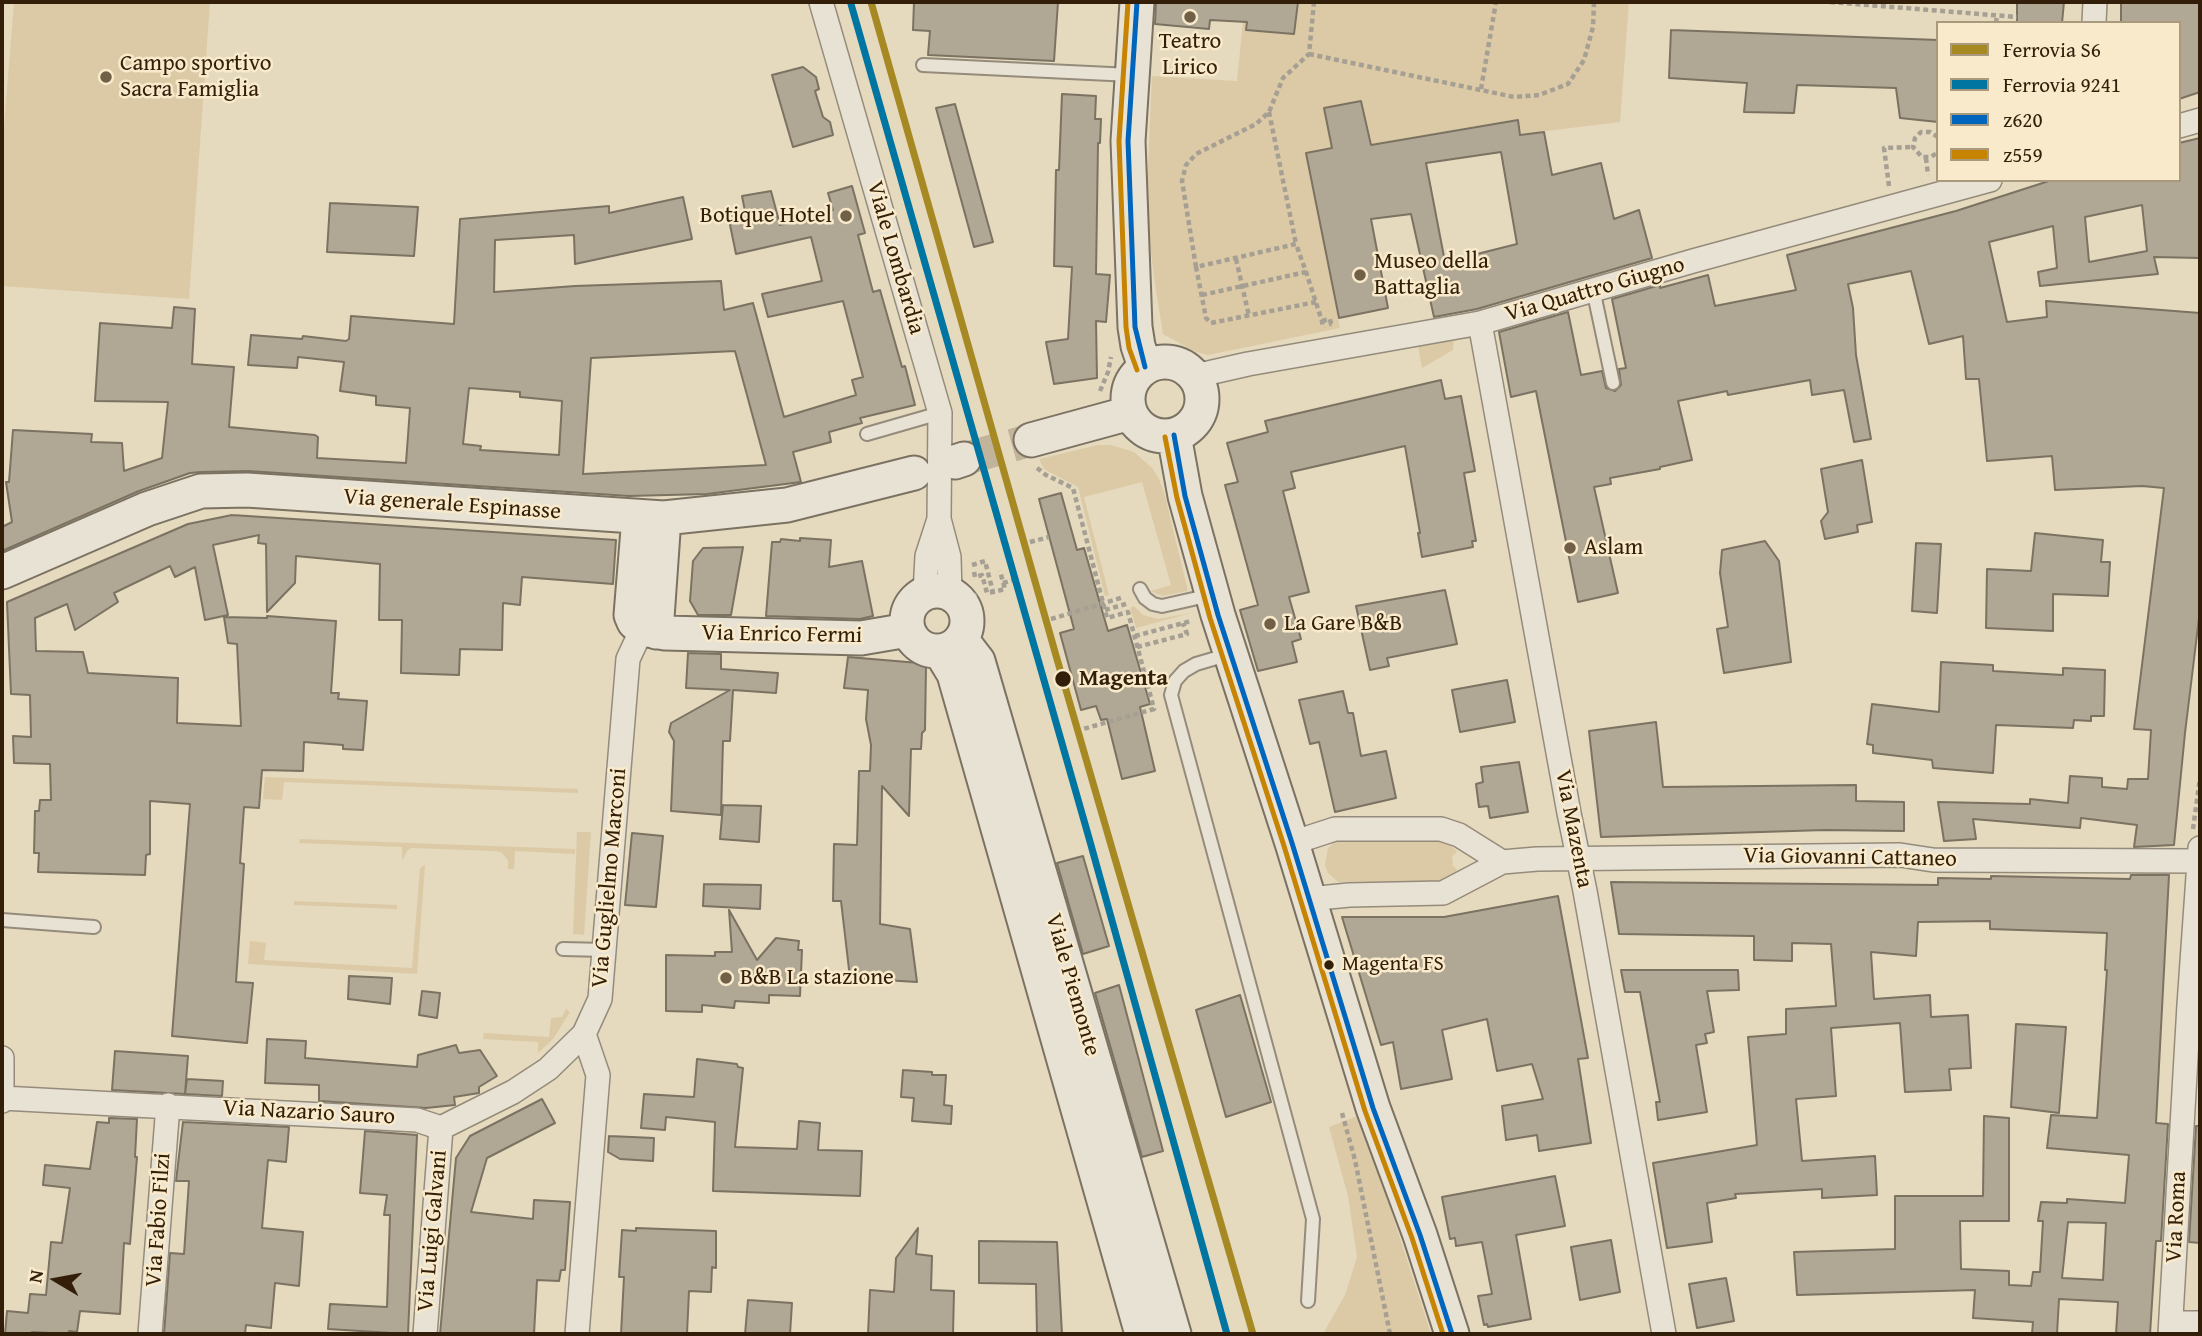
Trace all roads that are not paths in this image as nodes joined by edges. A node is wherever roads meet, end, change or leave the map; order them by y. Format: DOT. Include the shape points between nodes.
graph roads {
  1 [pos="821,2"];
  2 [pos="1137,2"];
  3 [pos="2095,2"];
  4 [pos="2094,21"];
  5 [pos="923,65"];
  6 [pos="1131,75"];
  7 [pos="2200,120"];
  8 [pos="2181,125"];
  9 [pos="1983,182"];
  10 [pos="1593,289"];
  11 [pos="1480,323"];
  12 [pos="1145,367"];
  13 [pos="1195,376"];
  14 [pos="1613,383"];
  15 [pos="940,413"];
  16 [pos="1130,413"];
  17 [pos="867,434"];
  18 [pos="1174,435"];
  19 [pos="1032,451"];
  20 [pos="914,473"];
  21 [pos="652,517"];
  22 [pos="2,572"];
  23 [pos="1135,592"];
  24 [pos="937,593"];
  25 [pos="1212,595"];
  26 [pos="649,630"];
  27 [pos="908,630"];
  28 [pos="951,645"];
  29 [pos="1230,654"];
  30 [pos="1292,842"];
  31 [pos="2196,857"];
  32 [pos="1577,858"];
  33 [pos="1502,862"];
  34 [pos="1309,899"];
  35 [pos="2,920"];
  36 [pos="94,927"];
  37 [pos="563,949"];
  38 [pos="605,950"];
  39 [pos="2194,1005"];
  40 [pos="584,1034"];
  41 [pos="2,1058"];
  42 [pos="2,1099"];
  43 [pos="168,1105"];
  44 [pos="441,1128"];
  45 [pos="1308,1301"];
  46 [pos="2200,1323"];
  47 [pos="2170,1329"];
  48 [pos="150,1334"];
  49 [pos="425,1334"];
  50 [pos="577,1334"];
  51 [pos="1142,1334"];
  52 [pos="1174,1334"];
  53 [pos="1452,1334"];
  54 [pos="1664,1334"];
  1 -- 15 [label="street, Viale Lombardia"];
  2 -- 6 [label="street"];
  3 -- 4 [label="street"];
  5 -- 6 [label="lane"];
  6 -- 12 [label="street" via="1132,267 1137,336"];
  7 -- 8 [label="street"];
  9 -- 10 [label="street, Via Quattro Giugno"];
  10 -- 11 [label="street, Via Quattro Giugno"];
  10 -- 14 [label="lane"];
  11 -- 13 [label="street, Via Quattro Giugno"];
  11 -- 32 [label="street, Via Mazenta"];
  12 -- 13 [label="street" via="1173,362"];
  12 -- 16 [label="street" via="1128,390"];
  13 -- 18 [label="street" via="1202,396 1200,412 1193,424"];
  15 -- 17 [label="lane"];
  15 -- 24 [label="street, Viale Lombardia" via="939,519 949,557"];
  16 -- 18 [label="street" via="1149,433"];
  16 -- 19 [label="street"];
  18 -- 25 [label="street"];
  20 -- 21 [label="street, Via generale Espinasse" via="787,505"];
  21 -- 22 [label="street, Via generale Espinasse" via="247,490 201,491 147,509"];
  21 -- 26 [label="street, Via Guglielmo Marconi"];
  23 -- 25 [label="lane" via="1162,607"];
  24 -- 27 [label="street" via="915,600 908,611"];
  24 -- 28 [label="street" via="960,602 966,614 966,627"];
  25 -- 29 [label="street"];
  26 -- 27 [label="street, Via Enrico Fermi" via="861,638"];
  26 -- 38 [label="street, Via Guglielmo Marconi" via="628,659"];
  27 -- 28 [label="street" via="920,647"];
  28 -- 51 [label="street, Viale Piemonte" via="954,674"];
  28 -- 52 [label="street, Viale Piemonte" via="978,661"];
  29 -- 30 [label="street"];
  29 -- 45 [label="lane" via="1184,671 1171,695 1313,1219"];
  30 -- 33 [label="street" via="1335,829 1441,829"];
  30 -- 34 [label="street"];
  31 -- 32 [label="street, Via Giovanni Cattaneo"];
  31 -- 39 [label="street, Via Roma"];
  32 -- 33 [label="street, Via Giovanni Cattaneo"];
  32 -- 54 [label="street, Via Mazenta"];
  33 -- 34 [label="street, Via Giovanni Cattaneo" via="1443,893"];
  34 -- 53 [label="street" via="1373,1108"];
  35 -- 36 [label="lane"];
  37 -- 38 [label="lane"];
  38 -- 40 [label="street, Via Guglielmo Marconi" via="600,999"];
  39 -- 47 [label="street, Via Roma"];
  40 -- 44 [label="street" via="548,1069"];
  40 -- 50 [label="street" via="598,1075"];
  41 -- 42 [label="street"];
  42 -- 43 [label="street, Via Nazario Sauro"];
  43 -- 44 [label="street, Via Nazario Sauro" via="417,1119"];
  43 -- 48 [label="street, Via Fabio Filzi"];
  44 -- 49 [label="street, Via Luigi Galvani"];
  46 -- 47 [label="street"];
}
